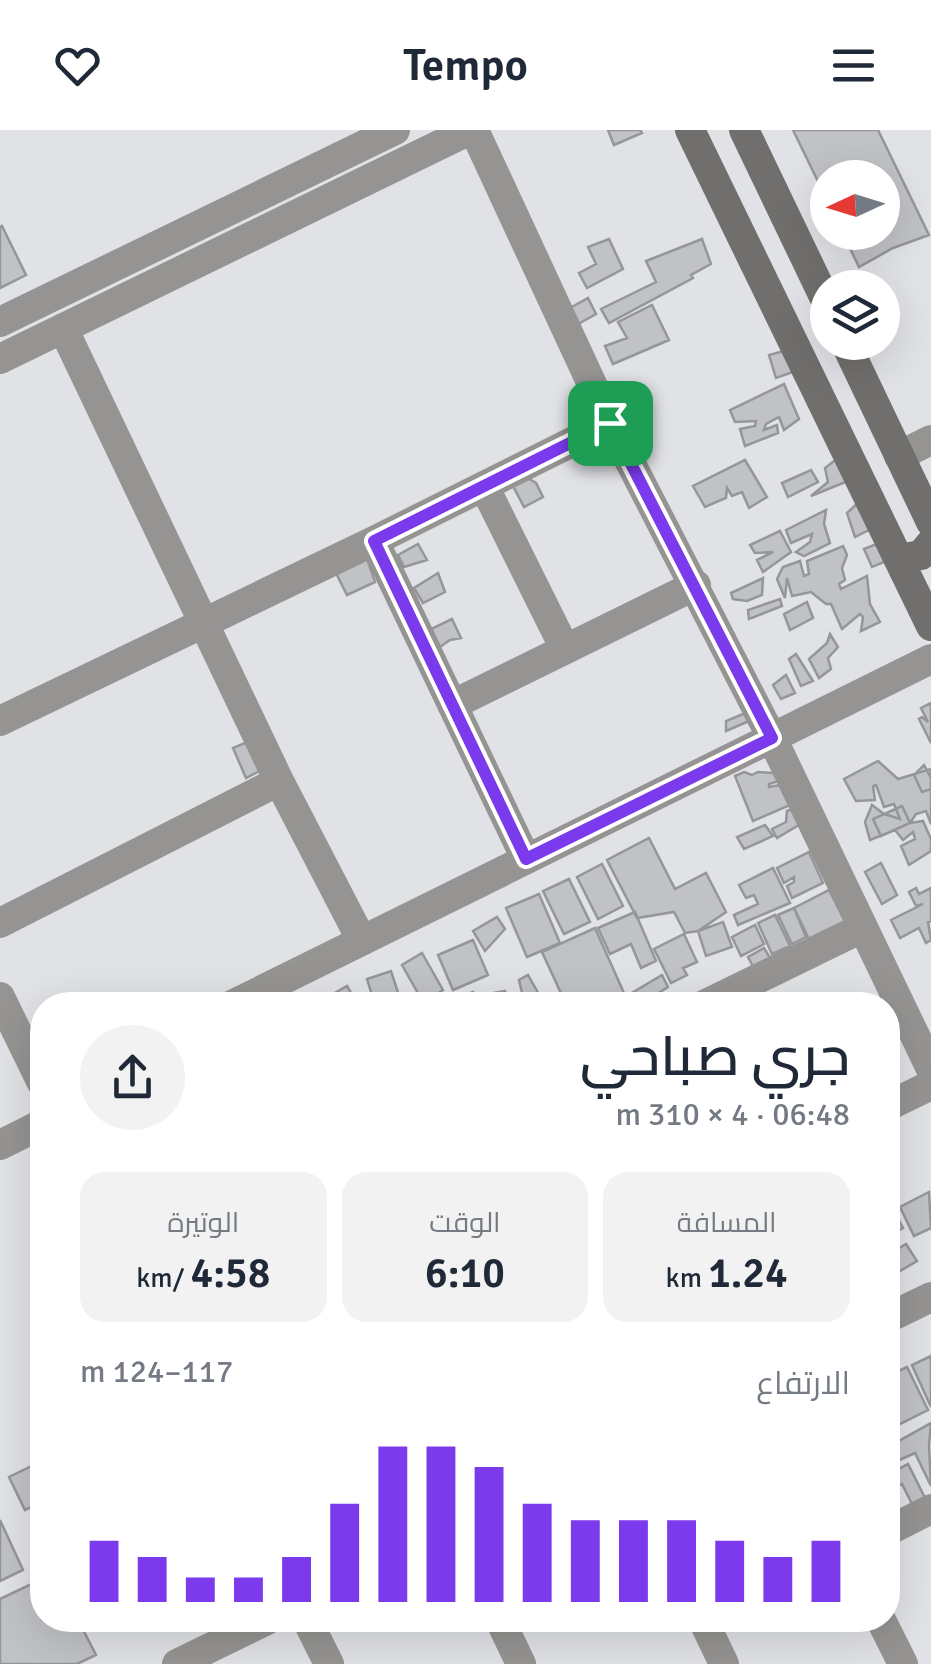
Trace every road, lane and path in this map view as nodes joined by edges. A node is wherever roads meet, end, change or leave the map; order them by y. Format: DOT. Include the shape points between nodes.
graph roads {
  1 [pos="395,130"];
  2 [pos="472,130"];
  3 [pos="690,130"];
  4 [pos="744,130"];
  5 [pos="811,270"];
  6 [pos="0,322"];
  7 [pos="63,328"];
  8 [pos="0,360"];
  9 [pos="854,360"];
  10 [pos="610,423"];
  11 [pos="931,440"];
  12 [pos="899,456"];
  13 [pos="484,486"];
  14 [pos="931,522"];
  15 [pos="374,541"];
  16 [pos="931,543"];
  17 [pos="898,559"];
  18 [pos="696,584"];
  19 [pos="929,612"];
  20 [pos="203,622"];
  21 [pos="565,650"];
  22 [pos="931,659"];
  23 [pos="452,706"];
  24 [pos="0,720"];
  25 [pos="772,738"];
  26 [pos="279,781"];
  27 [pos="526,859"];
  28 [pos="0,923"];
  29 [pos="862,928"];
  30 [pos="362,941"];
  31 [pos="258,992"];
  32 [pos="731,992"];
  33 [pos="893,992"];
  34 [pos="0,997"];
  35 [pos="900,1006"];
  36 [pos="30,1059"];
  37 [pos="931,1069"];
  38 [pos="931,1085"];
  39 [pos="900,1100"];
  40 [pos="30,1130"];
  41 [pos="0,1145"];
  42 [pos="931,1296"];
  43 [pos="900,1312"];
  44 [pos="931,1509"];
  45 [pos="900,1525"];
  46 [pos="242,1632"];
  47 [pos="313,1632"];
  48 [pos="506,1632"];
  49 [pos="711,1632"];
  50 [pos="887,1632"];
  51 [pos="176,1664"];
  52 [pos="329,1664"];
  53 [pos="521,1664"];
  54 [pos="724,1664"];
  55 [pos="903,1664"];
  1 -- 6 [label="street"];
  2 -- 7 [label="street"];
  2 -- 10 [label="street"];
  3 -- 17 [label="street"];
  4 -- 5 [label="street"];
  7 -- 8 [label="street"];
  7 -- 20 [label="street"];
  9 -- 12 [label="street"];
  10 -- 13 [label="street"];
  10 -- 18 [label="street"];
  11 -- 12 [label="street"];
  12 -- 14 [label="street"];
  13 -- 15 [label="street"];
  13 -- 21 [label="street"];
  15 -- 20 [label="street"];
  15 -- 23 [label="street"];
  16 -- 17 [label="street" via="921,555"];
  17 -- 19 [label="street"];
  18 -- 21 [label="street"];
  18 -- 25 [label="street"];
  20 -- 24 [label="street"];
  20 -- 26 [label="street"];
  21 -- 23 [label="street"];
  22 -- 25 [label="street"];
  23 -- 27 [label="street"];
  25 -- 27 [label="street"];
  25 -- 29 [label="street"];
  26 -- 28 [label="street"];
  26 -- 30 [label="street"];
  27 -- 30 [label="street"];
  29 -- 32 [label="street"];
  29 -- 33 [label="street"];
  30 -- 31 [label="street"];
  34 -- 36 [label="street"];
  35 -- 37 [label="street"];
  38 -- 39 [label="street"];
  40 -- 41 [label="street"];
  42 -- 43 [label="street"];
  44 -- 45 [label="street"];
  46 -- 51 [label="street"];
  47 -- 52 [label="street"];
  48 -- 53 [label="street"];
  49 -- 54 [label="street"];
  50 -- 55 [label="street"];
}
